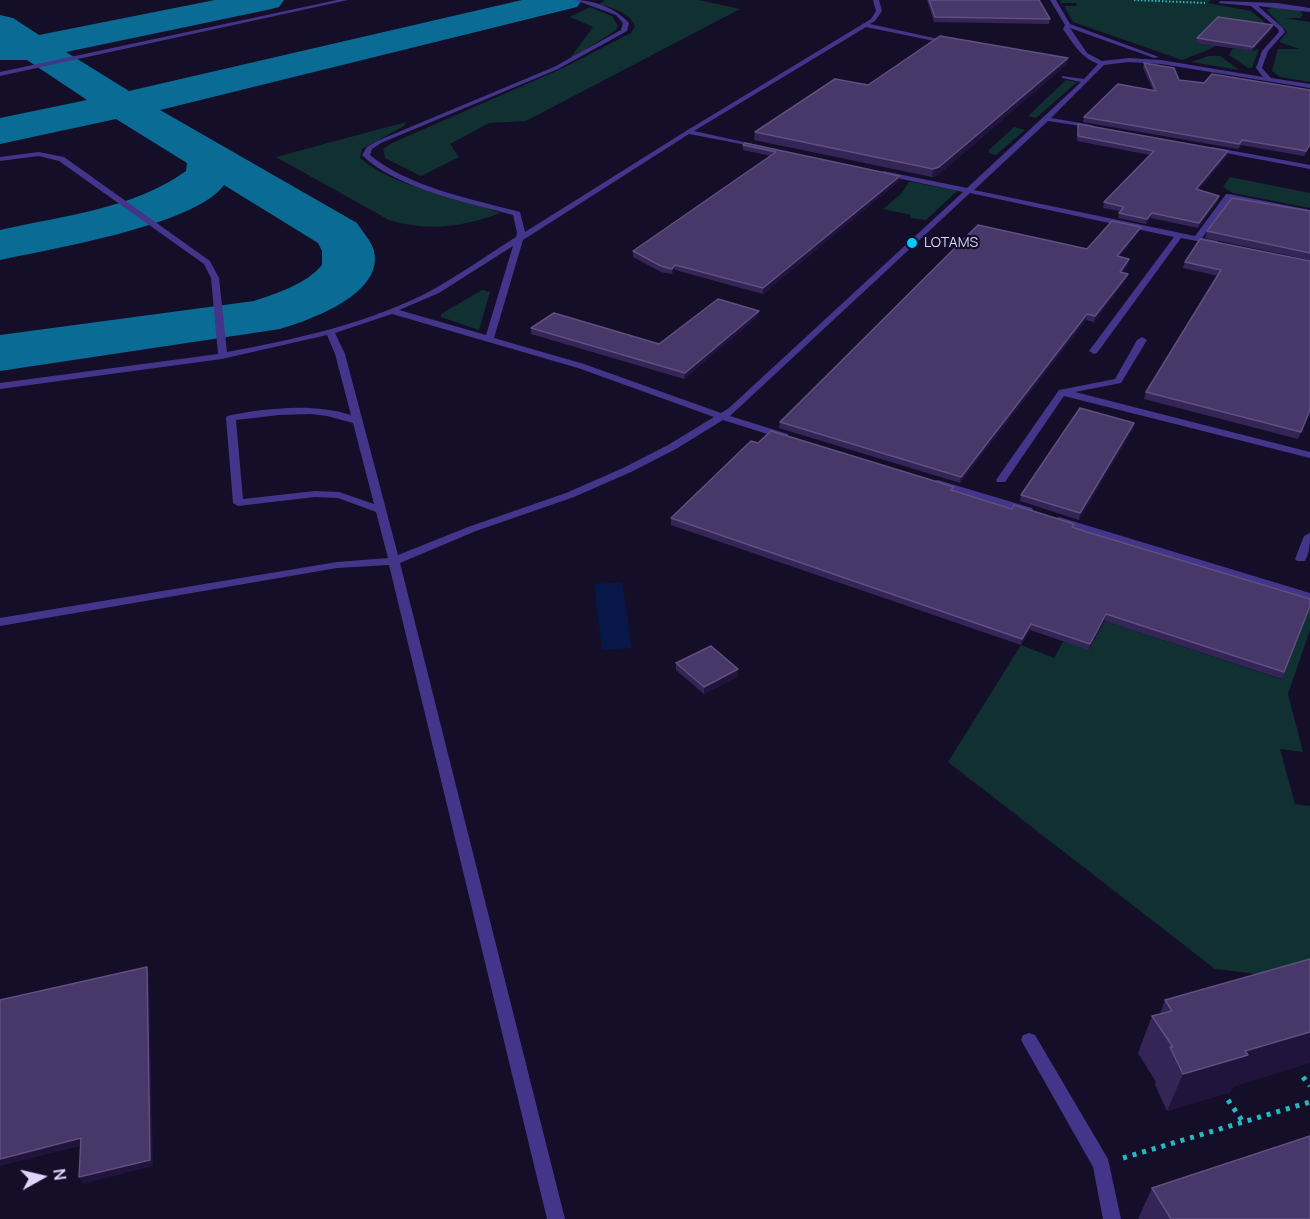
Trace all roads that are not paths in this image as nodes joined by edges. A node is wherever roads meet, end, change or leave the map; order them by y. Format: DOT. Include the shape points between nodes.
graph roads {
  1 [pos="345,0"];
  2 [pos="578,0"];
  3 [pos="876,0"];
  4 [pos="1053,0"];
  5 [pos="1221,3"];
  6 [pos="1252,4"];
  7 [pos="1310,10"];
  8 [pos="865,25"];
  9 [pos="1068,25"];
  10 [pos="959,44"];
  11 [pos="1102,63"];
  12 [pos="1177,64"];
  13 [pos="0,74"];
  14 [pos="1064,78"];
  15 [pos="1269,79"];
  16 [pos="1086,81"];
  17 [pos="1310,86"];
  18 [pos="1046,119"];
  19 [pos="1105,130"];
  20 [pos="688,132"];
  21 [pos="765,148"];
  22 [pos="1208,148"];
  23 [pos="0,159"];
  24 [pos="1310,167"];
  25 [pos="876,171"];
  26 [pos="970,191"];
  27 [pos="1310,212"];
  28 [pos="1179,235"];
  29 [pos="519,237"];
  30 [pos="1197,239"];
  31 [pos="1221,244"];
  32 [pos="392,311"];
  33 [pos="330,332"];
  34 [pos="489,339"];
  35 [pos="1142,340"];
  36 [pos="1094,351"];
  37 [pos="223,356"];
  38 [pos="0,386"];
  39 [pos="1062,392"];
  40 [pos="722,416"];
  41 [pos="358,421"];
  42 [pos="794,439"];
  43 [pos="1310,455"];
  44 [pos="1001,480"];
  45 [pos="932,481"];
  46 [pos="382,510"];
  47 [pos="1310,536"];
  48 [pos="1301,558"];
  49 [pos="394,561"];
  50 [pos="1310,597"];
  51 [pos="0,622"];
  52 [pos="1029,1040"];
  53 [pos="556,1219"];
  54 [pos="1112,1219"];
  1 -- 13 [label="lane"];
  2 -- 29 [label="lane" via="621,16 626,23 624,30 556,68 379,142 366,155 380,167 430,189 510,210 517,214"];
  3 -- 8 [label="lane" via="878,16"];
  4 -- 9 [label="lane"];
  5 -- 6 [label="lane"];
  6 -- 7 [label="lane"];
  6 -- 15 [label="lane" via="1282,32 1265,51 1259,68"];
  8 -- 10 [label="lane"];
  8 -- 20 [label="lane"];
  9 -- 11 [label="lane" via="1066,29 1084,55"];
  9 -- 12 [label="lane"];
  11 -- 12 [label="lane" via="1129,60"];
  11 -- 16 [label="lane"];
  12 -- 15 [label="lane"];
  14 -- 16 [label="lane"];
  15 -- 17 [label="lane"];
  16 -- 18 [label="lane"];
  18 -- 19 [label="lane"];
  18 -- 26 [label="lane"];
  20 -- 21 [label="lane"];
  20 -- 29 [label="lane"];
  22 -- 24 [label="lane"];
  23 -- 37 [label="lane" via="39,154 61,159 207,263 215,278"];
  25 -- 26 [label="lane"];
  26 -- 28 [label="lane"];
  26 -- 40 [label="lane"];
  27 -- 30 [label="lane" via="1229,196"];
  28 -- 30 [label="lane"];
  28 -- 36 [label="lane"];
  29 -- 32 [label="lane" via="436,291"];
  29 -- 34 [label="lane"];
  30 -- 31 [label="lane"];
  32 -- 33 [label="lane"];
  32 -- 34 [label="lane"];
  33 -- 37 [label="lane"];
  33 -- 41 [label="lane"];
  34 -- 40 [label="lane" via="581,366"];
  35 -- 39 [label="lane" via="1118,381"];
  37 -- 38 [label="lane"];
  39 -- 43 [label="lane"];
  39 -- 44 [label="lane"];
  40 -- 42 [label="lane"];
  40 -- 49 [label="lane" via="616,475"];
  41 -- 46 [label="lane"];
  41 -- 46 [label="lane" via="341,414 313,411 231,418 238,503 331,494"];
  45 -- 50 [label="lane"];
  46 -- 49 [label="lane"];
  47 -- 48 [label="lane"];
  49 -- 51 [label="lane" via="337,565"];
  49 -- 53 [label="lane"];
  52 -- 54 [label="lane" via="1102,1165"];
}
